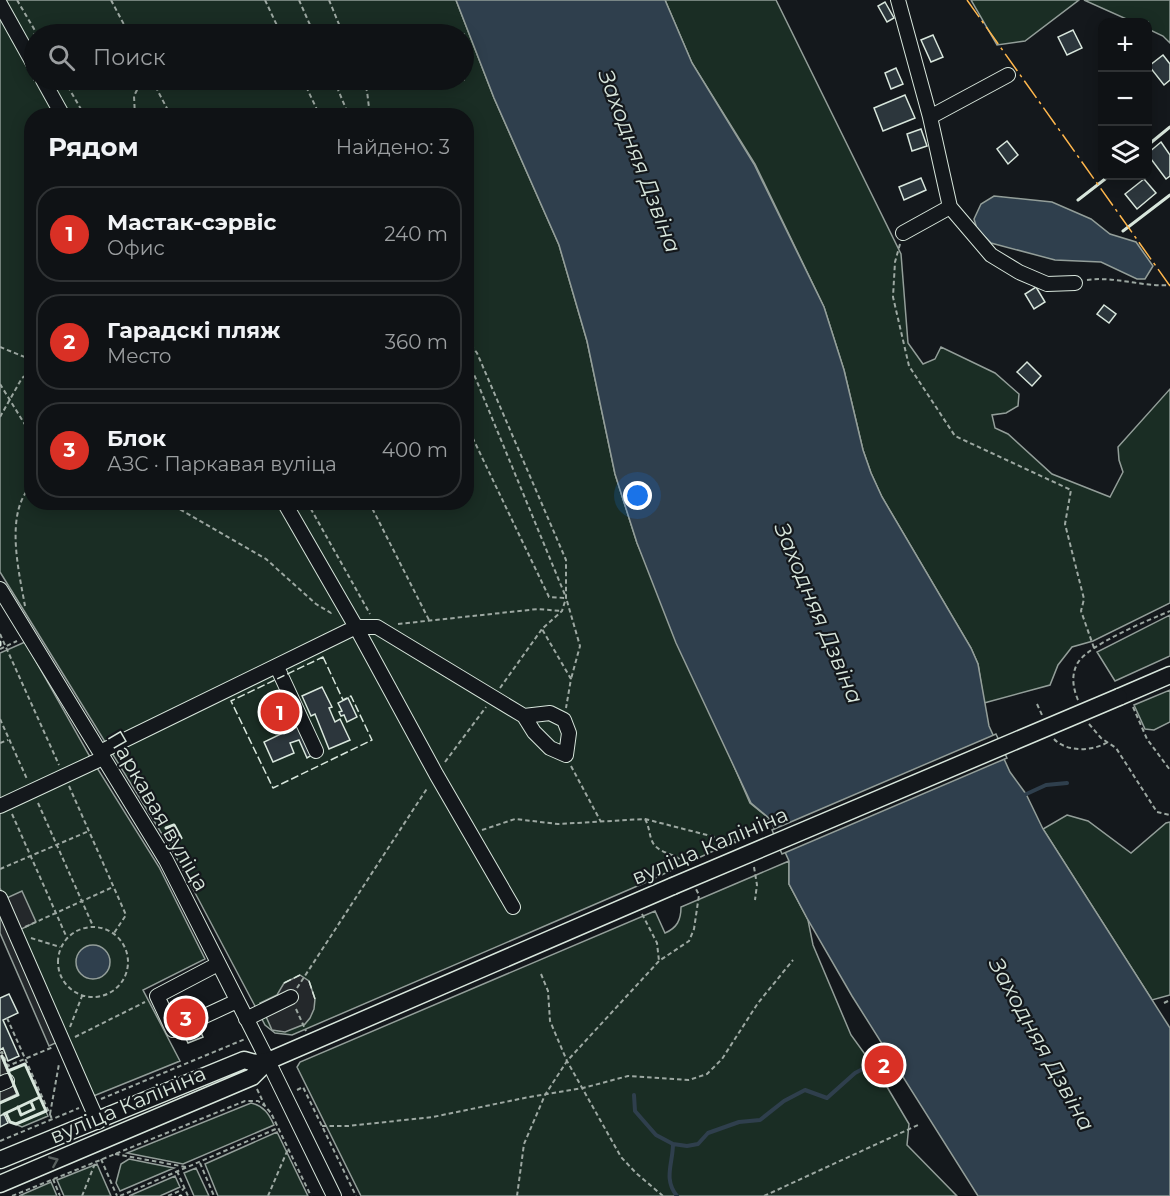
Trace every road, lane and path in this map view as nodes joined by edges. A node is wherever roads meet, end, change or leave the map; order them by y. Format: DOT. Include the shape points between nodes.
graph roads {
  1 [pos="17,0"];
  2 [pos="111,0"];
  3 [pos="265,0"];
  4 [pos="299,0"];
  5 [pos="329,0"];
  6 [pos="898,0"];
  7 [pos="0,4"];
  8 [pos="31,24"];
  9 [pos="124,24"];
  10 [pos="276,24"];
  11 [pos="310,24"];
  12 [pos="339,24"];
  13 [pos="24,47"];
  14 [pos="1008,75"];
  15 [pos="49,90"];
  16 [pos="70,90"];
  17 [pos="137,90"];
  18 [pos="157,90"];
  19 [pos="308,90"];
  20 [pos="338,90"];
  21 [pos="367,90"];
  22 [pos="59,108"];
  23 [pos="80,108"];
  24 [pos="135,108"];
  25 [pos="167,108"];
  26 [pos="316,108"];
  27 [pos="346,108"];
  28 [pos="369,108"];
  29 [pos="930,117"];
  30 [pos="950,207"];
  31 [pos="903,233"];
  32 [pos="1076,282"];
  33 [pos="1170,285"];
  34 [pos="0,347"];
  35 [pos="474,349"];
  36 [pos="24,357"];
  37 [pos="474,374"];
  38 [pos="24,377"];
  39 [pos="0,384"];
  40 [pos="9,399"];
  41 [pos="0,417"];
  42 [pos="24,423"];
  43 [pos="474,441"];
  44 [pos="24,498"];
  45 [pos="180,510"];
  46 [pos="289,510"];
  47 [pos="311,510"];
  48 [pos="373,510"];
  49 [pos="0,589"];
  50 [pos="566,598"];
  51 [pos="345,608"];
  52 [pos="562,610"];
  53 [pos="15,614"];
  54 [pos="429,620"];
  55 [pos="356,627"];
  56 [pos="377,627"];
  57 [pos="542,629"];
  58 [pos="0,634"];
  59 [pos="28,636"];
  60 [pos="4,643"];
  61 [pos="0,648"];
  62 [pos="1094,648"];
  63 [pos="277,667"];
  64 [pos="1170,675"];
  65 [pos="571,679"];
  66 [pos="494,696"];
  67 [pos="1125,701"];
  68 [pos="1037,704"];
  69 [pos="1042,715"];
  70 [pos="524,716"];
  71 [pos="0,718"];
  72 [pos="564,720"];
  73 [pos="1052,736"];
  74 [pos="9,739"];
  75 [pos="1108,742"];
  76 [pos="0,743"];
  77 [pos="316,751"];
  78 [pos="101,755"];
  79 [pos="566,755"];
  80 [pos="1170,770"];
  81 [pos="436,774"];
  82 [pos="33,791"];
  83 [pos="4,805"];
  84 [pos="601,822"];
  85 [pos="89,831"];
  86 [pos="471,834"];
  87 [pos="57,844"];
  88 [pos="746,848"];
  89 [pos="31,856"];
  90 [pos="753,865"];
  91 [pos="0,869"];
  92 [pos="0,898"];
  93 [pos="756,900"];
  94 [pos="83,901"];
  95 [pos="513,907"];
  96 [pos="56,913"];
  97 [pos="644,917"];
  98 [pos="93,926"];
  99 [pos="14,932"];
  100 [pos="114,933"];
  101 [pos="67,938"];
  102 [pos="61,948"];
  103 [pos="675,950"];
  104 [pos="793,960"];
  105 [pos="659,961"];
  106 [pos="218,964"];
  107 [pos="541,974"];
  108 [pos="305,978"];
  109 [pos="82,996"];
  110 [pos="157,996"];
  111 [pos="291,997"];
  112 [pos="1170,1000"];
  113 [pos="237,1001"];
  114 [pos="1164,1003"];
  115 [pos="8,1018"];
  116 [pos="246,1019"];
  117 [pos="196,1020"];
  118 [pos="180,1027"];
  119 [pos="63,1043"];
  120 [pos="236,1043"];
  121 [pos="0,1053"];
  122 [pos="26,1059"];
  123 [pos="268,1061"];
  124 [pos="567,1061"];
  125 [pos="303,1088"];
  126 [pos="583,1088"];
  127 [pos="545,1095"];
  128 [pos="89,1104"];
  129 [pos="50,1114"];
  130 [pos="52,1119"];
  131 [pos="98,1122"];
  132 [pos="918,1125"];
  133 [pos="322,1126"];
  134 [pos="278,1128"];
  135 [pos="0,1141"];
  136 [pos="288,1149"];
  137 [pos="114,1154"];
  138 [pos="101,1159"];
  139 [pos="0,1160"];
  140 [pos="96,1161"];
  141 [pos="200,1162"];
  142 [pos="186,1167"];
  143 [pos="177,1171"];
  144 [pos="52,1179"];
  145 [pos="0,1184"];
  146 [pos="184,1188"];
  147 [pos="12,1196"];
  148 [pos="60,1196"];
  149 [pos="82,1196"];
  150 [pos="118,1196"];
  151 [pos="168,1196"];
  152 [pos="188,1196"];
  153 [pos="214,1196"];
  154 [pos="268,1196"];
  155 [pos="311,1196"];
  156 [pos="334,1196"];
  157 [pos="356,1196"];
  158 [pos="518,1196"];
  159 [pos="663,1196"];
  160 [pos="764,1196"];
  1 -- 8 [label="path"];
  2 -- 9 [label="path"];
  3 -- 10 [label="path"];
  4 -- 11 [label="path"];
  5 -- 12 [label="path"];
  6 -- 29 [label="street"];
  7 -- 13 [label="street"];
  14 -- 29 [label="street"];
  15 -- 22 [label="street"];
  16 -- 23 [label="path"];
  17 -- 24 [label="path"];
  18 -- 25 [label="path"];
  19 -- 26 [label="path"];
  20 -- 27 [label="path"];
  21 -- 28 [label="path"];
  29 -- 30 [label="street"];
  30 -- 31 [label="street"];
  30 -- 32 [label="street" via="991,255 1019,272 1047,284"];
  31 -- 62 [label="path" via="895,262 893,297 909,366 955,436 1071,490 1065,524 1084,599 1081,611"];
  32 -- 33 [label="path" via="1098,279"];
  34 -- 36 [label="path"];
  35 -- 50 [label="path" via="567,560"];
  37 -- 50 [label="path"];
  38 -- 40 [label="path"];
  39 -- 40 [label="path"];
  40 -- 41 [label="path"];
  40 -- 42 [label="path"];
  43 -- 50 [label="path" via="549,597"];
  44 -- 53 [label="path" via="17,510 17,558 26,608"];
  45 -- 51 [label="path" via="267,559 323,609 331,613"];
  46 -- 51 [label="street"];
  47 -- 56 [label="path"];
  48 -- 54 [label="path"];
  49 -- 53 [label="street, Паркавая вуліца"];
  50 -- 52 [label="path"];
  50 -- 65 [label="path" via="580,646"];
  51 -- 55 [label="street"];
  52 -- 54 [label="path"];
  52 -- 57 [label="path"];
  53 -- 59 [label="street, Паркавая вуліца"];
  54 -- 56 [label="path"];
  55 -- 56 [label="street"];
  55 -- 63 [label="street"];
  55 -- 81 [label="street"];
  56 -- 66 [label="street"];
  57 -- 65 [label="path"];
  57 -- 66 [label="path"];
  58 -- 60 [label="path"];
  59 -- 61 [label="path"];
  59 -- 78 [label="street, Паркавая вуліца"];
  63 -- 77 [label="street"];
  63 -- 78 [label="street"];
  64 -- 67 [label="main road, вуліца Калініна"];
  65 -- 72 [label="path"];
  66 -- 70 [label="street"];
  66 -- 81 [label="path"];
  67 -- 80 [label="path"];
  67 -- 123 [label="main road, вуліца Калініна, bridge" via="674,886"];
  68 -- 69 [label="path"];
  70 -- 72 [label="street" via="550,713"];
  70 -- 79 [label="street" via="550,748"];
  71 -- 74 [label="path"];
  72 -- 79 [label="street" via="568,733"];
  73 -- 75 [label="path" via="1067,748 1098,748"];
  74 -- 76 [label="path"];
  74 -- 82 [label="path"];
  78 -- 82 [label="street"];
  78 -- 106 [label="street, Паркавая вуліца" via="166,860"];
  79 -- 84 [label="path"];
  81 -- 86 [label="street"];
  81 -- 108 [label="path"];
  82 -- 83 [label="street"];
  82 -- 87 [label="path"];
  83 -- 89 [label="path"];
  84 -- 86 [label="path" via="558,824 515,819"];
  84 -- 88 [label="path" via="645,819 736,841"];
  85 -- 87 [label="path"];
  86 -- 95 [label="street"];
  87 -- 89 [label="path"];
  87 -- 94 [label="path"];
  89 -- 91 [label="path"];
  89 -- 96 [label="path"];
  90 -- 93 [label="path"];
  92 -- 99 [label="street"];
  94 -- 96 [label="path"];
  94 -- 98 [label="path"];
  94 -- 100 [label="path" via="114,887 126,915"];
  96 -- 99 [label="path"];
  96 -- 101 [label="path"];
  97 -- 105 [label="path" via="657,943"];
  98 -- 100 [label="path"];
  98 -- 101 [label="path" via="81,928"];
  99 -- 102 [label="path"];
  99 -- 119 [label="street"];
  100 -- 109 [label="path" via="127,952 127,971 122,982 108,994"];
  101 -- 102 [label="path"];
  102 -- 109 [label="path" via="60,973 69,987"];
  103 -- 105 [label="path"];
  104 -- 126 [label="path" via="707,1074 689,1080 628,1076"];
  105 -- 124 [label="path"];
  106 -- 110 [label="street"];
  106 -- 113 [label="street, Паркавая вуліца"];
  107 -- 124 [label="path" via="548,991 550,1022"];
  109 -- 119 [label="path"];
  110 -- 118 [label="street" via="173,1030"];
  110 -- 119 [label="path"];
  111 -- 116 [label="street"];
  112 -- 114 [label="path"];
  113 -- 116 [label="street, Паркавая вуліца"];
  113 -- 117 [label="street"];
  115 -- 122 [label="path"];
  116 -- 123 [label="street, Паркавая вуліца"];
  119 -- 122 [label="path"];
  119 -- 128 [label="street"];
  119 -- 129 [label="path"];
  120 -- 128 [label="path"];
  121 -- 122 [label="path" via="8,1066"];
  122 -- 129 [label="path"];
  123 -- 131 [label="main road, вуліца Калініна" via="244,1060"];
  145 -- 123 [label="main road, вуліца Калініна, one-way" via="252,1077"];
  123 -- 156 [label="street, Паркавая вуліца"];
  124 -- 126 [label="path"];
  124 -- 127 [label="path"];
  125 -- 133 [label="path"];
  126 -- 127 [label="path"];
  126 -- 159 [label="path" via="621,1156"];
  127 -- 133 [label="path" via="433,1117"];
  127 -- 158 [label="path" via="524,1144"];
  128 -- 130 [label="path"];
  128 -- 131 [label="street"];
  129 -- 130 [label="path"];
  130 -- 135 [label="path"];
  131 -- 139 [label="main road, вуліца Калініна"];
  132 -- 160 [label="path"];
  133 -- 157 [label="path"];
  134 -- 136 [label="path"];
  134 -- 137 [label="path" via="265,1106 251,1100"];
  134 -- 141 [label="path"];
  136 -- 154 [label="path"];
  136 -- 155 [label="path"];
  137 -- 138 [label="path"];
  137 -- 142 [label="path"];
  138 -- 140 [label="path"];
  138 -- 150 [label="path"];
  140 -- 144 [label="path"];
  140 -- 149 [label="path"];
  141 -- 142 [label="path"];
  141 -- 153 [label="path"];
  142 -- 143 [label="path"];
  143 -- 146 [label="path"];
  143 -- 150 [label="path"];
  144 -- 147 [label="path"];
  144 -- 148 [label="path"];
  146 -- 151 [label="path"];
  146 -- 152 [label="path"];
}
